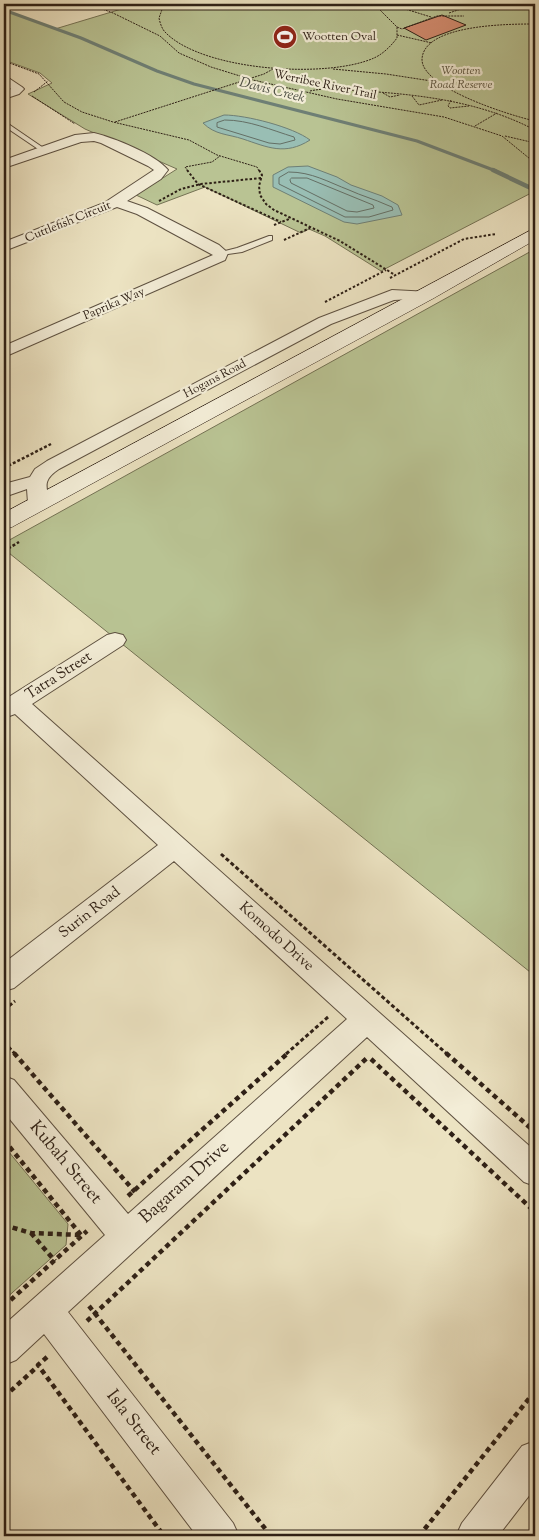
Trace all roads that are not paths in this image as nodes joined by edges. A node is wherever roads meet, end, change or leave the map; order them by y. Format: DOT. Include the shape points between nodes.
graph roads {
  1 [pos="4,78"];
  2 [pos="4,96"];
  3 [pos="4,122"];
  4 [pos="43,150"];
  5 [pos="4,164"];
  6 [pos="117,202"];
  7 [pos="269,238"];
  8 [pos="528,238"];
  9 [pos="4,247"];
  10 [pos="220,253"];
  11 [pos="425,295"];
  12 [pos="4,352"];
  13 [pos="36,482"];
  14 [pos="4,491"];
  15 [pos="38,503"];
  16 [pos="4,522"];
  17 [pos="114,640"];
  18 [pos="10,707"];
  19 [pos="176,846"];
  20 [pos="4,979"];
  21 [pos="357,1010"];
  22 [pos="4,1090"];
  23 [pos="535,1171"];
  24 [pos="127,1237"];
  25 [pos="46,1310"];
  26 [pos="4,1348"];
  27 [pos="535,1459"];
  28 [pos="220,1536"];
  29 [pos="475,1536"];
  1 -- 2 [label="street" via="18,89"];
  3 -- 4 [label="lane"];
  4 -- 5 [label="street, Cuttlefish Circuit"];
  4 -- 6 [label="street, Cuttlefish Circuit" via="88,136 101,138 159,166 161,170 156,176"];
  6 -- 9 [label="street, Cuttlefish Circuit"];
  6 -- 10 [label="street" via="142,211"];
  7 -- 10 [label="lane, Paprika Way" via="239,250"];
  8 -- 11 [label="street, Hogans Road"];
  10 -- 12 [label="street, Paprika Way" via="220,257 210,262"];
  11 -- 13 [label="street, Hogans Road" via="386,297 308,330 53,465 42,472"];
  11 -- 15 [label="street, Hogans Road"];
  13 -- 14 [label="street"];
  13 -- 15 [label="street"];
  15 -- 16 [label="street, Hogans Road"];
  17 -- 18 [label="street, Tatra Street"];
  18 -- 19 [label="street, Komodo Drive"];
  19 -- 20 [label="street, Surin Road"];
  19 -- 21 [label="street, Komodo Drive"];
  21 -- 23 [label="street, Komodo Drive"];
  21 -- 24 [label="street, Bagaram Drive" via="144,1201"];
  22 -- 24 [label="street, Kubah Street"];
  24 -- 25 [label="street, Bagaram Drive"];
  25 -- 26 [label="street, Bagaram Drive"];
  25 -- 28 [label="street, Isla Street"];
  27 -- 29 [label="street"];
}
